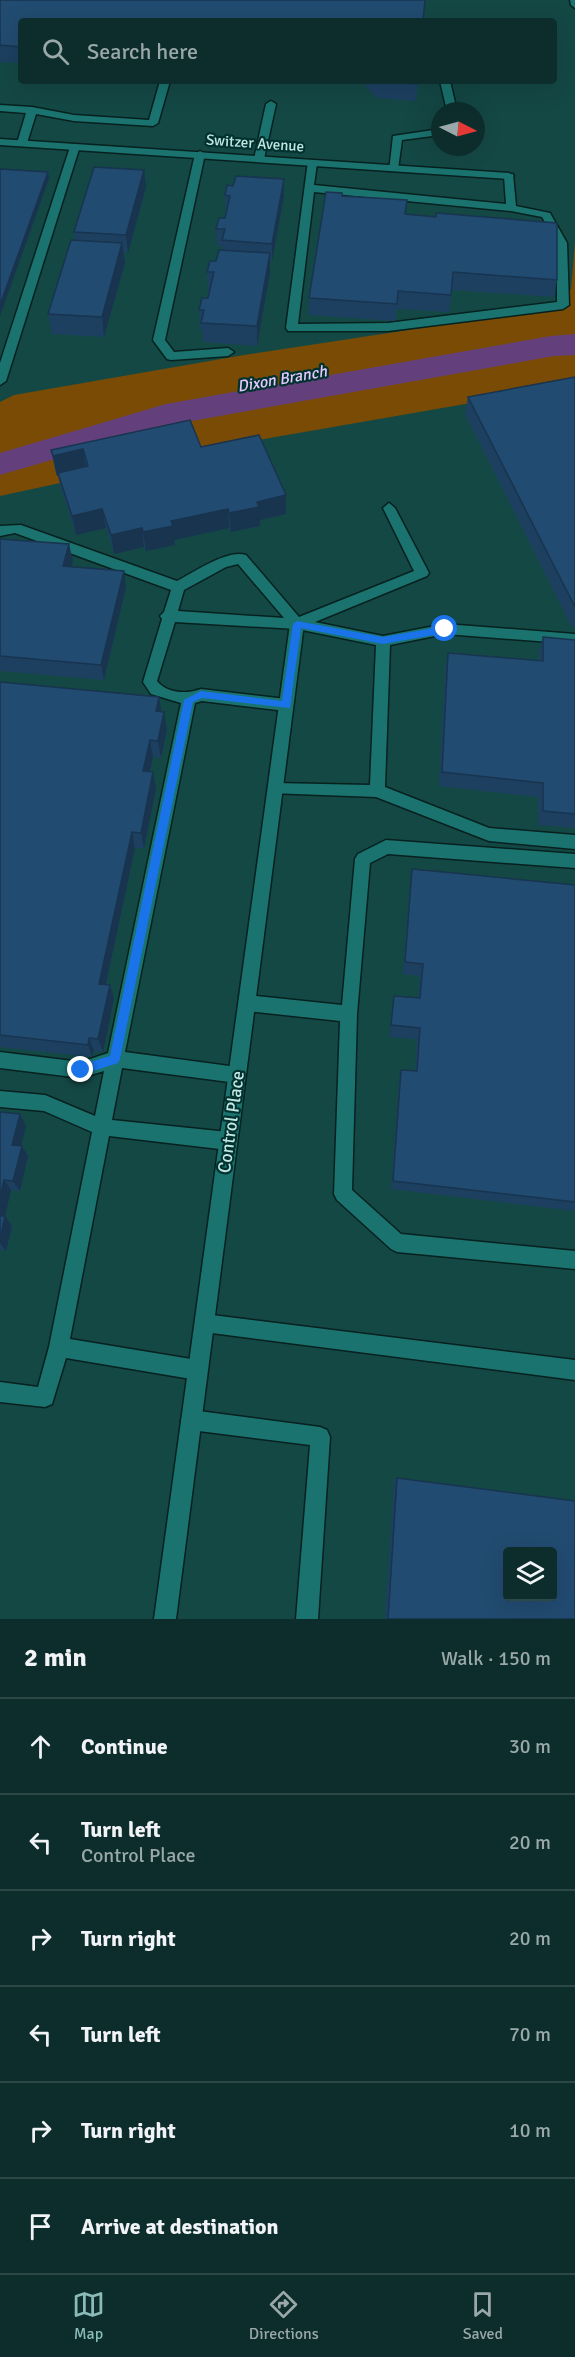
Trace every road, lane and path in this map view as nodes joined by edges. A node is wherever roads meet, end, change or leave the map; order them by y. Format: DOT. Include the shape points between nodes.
graph roads {
  1 [pos="164,84"];
  2 [pos="446,84"];
  3 [pos="450,102"];
  4 [pos="271,104"];
  5 [pos="0,108"];
  6 [pos="32,110"];
  7 [pos="431,133"];
  8 [pos="0,142"];
  9 [pos="22,143"];
  10 [pos="75,146"];
  11 [pos="200,154"];
  12 [pos="259,159"];
  13 [pos="312,162"];
  14 [pos="393,169"];
  15 [pos="309,188"];
  16 [pos="511,208"];
  17 [pos="228,352"];
  18 [pos="0,381"];
  19 [pos="389,508"];
  20 [pos="0,531"];
  21 [pos="178,587"];
  22 [pos="167,616"];
  23 [pos="297,624"];
  24 [pos="575,639"];
  25 [pos="383,640"];
  26 [pos="189,700"];
  27 [pos="286,705"];
  28 [pos="275,789"];
  29 [pos="377,791"];
  30 [pos="575,842"];
  31 [pos="575,861"];
  32 [pos="247,1003"];
  33 [pos="349,1014"];
  34 [pos="114,1059"];
  35 [pos="0,1060"];
  36 [pos="237,1075"];
  37 [pos="0,1099"];
  38 [pos="101,1127"];
  39 [pos="228,1141"];
  40 [pos="575,1260"];
  41 [pos="204,1323"];
  42 [pos="59,1347"];
  43 [pos="198,1370"];
  44 [pos="575,1370"];
  45 [pos="0,1392"];
  46 [pos="191,1420"];
  47 [pos="165,1619"];
  48 [pos="307,1619"];
  1 -- 6 [label="street" via="153,123 74,118"];
  2 -- 3 [label="street"];
  4 -- 12 [label="street"];
  5 -- 6 [label="street"];
  6 -- 9 [label="street"];
  7 -- 14 [label="street" via="397,138"];
  8 -- 9 [label="street, Switzer Avenue"];
  9 -- 10 [label="street, Switzer Avenue"];
  10 -- 11 [label="street, Switzer Avenue"];
  10 -- 18 [label="street"];
  11 -- 12 [label="street, Switzer Avenue"];
  11 -- 17 [label="street" via="159,340 171,356"];
  12 -- 13 [label="street, Switzer Avenue"];
  13 -- 14 [label="street, Switzer Avenue"];
  13 -- 15 [label="street"];
  14 -- 16 [label="street, Switzer Avenue" via="508,176"];
  15 -- 16 [label="street"];
  15 -- 16 [label="street" via="292,328 388,327 563,305 562,243 546,216"];
  19 -- 23 [label="street" via="422,573"];
  20 -- 21 [label="street" via="16,528"];
  21 -- 22 [label="street"];
  21 -- 23 [label="street" via="222,563 241,558"];
  22 -- 23 [label="street"];
  22 -- 26 [label="street" via="150,682 156,690"];
  23 -- 25 [label="street"];
  23 -- 27 [label="street, Control Place"];
  24 -- 25 [label="street" via="445,629"];
  25 -- 29 [label="street"];
  26 -- 27 [label="street" via="201,695"];
  26 -- 34 [label="street"];
  27 -- 28 [label="street, Control Place"];
  28 -- 29 [label="street"];
  28 -- 32 [label="street, Control Place"];
  29 -- 30 [label="street" via="489,834"];
  31 -- 33 [label="street" via="386,846 363,859"];
  32 -- 33 [label="street"];
  32 -- 36 [label="street, Control Place"];
  33 -- 40 [label="street" via="343,1194 397,1243"];
  34 -- 35 [label="street" via="81,1070"];
  34 -- 36 [label="street"];
  34 -- 38 [label="street"];
  36 -- 39 [label="street, Control Place"];
  37 -- 38 [label="street" via="45,1103"];
  38 -- 39 [label="street"];
  38 -- 42 [label="street"];
  39 -- 41 [label="street, Control Place"];
  41 -- 43 [label="street, Control Place"];
  41 -- 44 [label="street"];
  42 -- 43 [label="street"];
  42 -- 45 [label="street" via="45,1397"];
  43 -- 46 [label="street, Control Place"];
  46 -- 47 [label="street, Control Place"];
  46 -- 48 [label="street" via="320,1437"];
}
